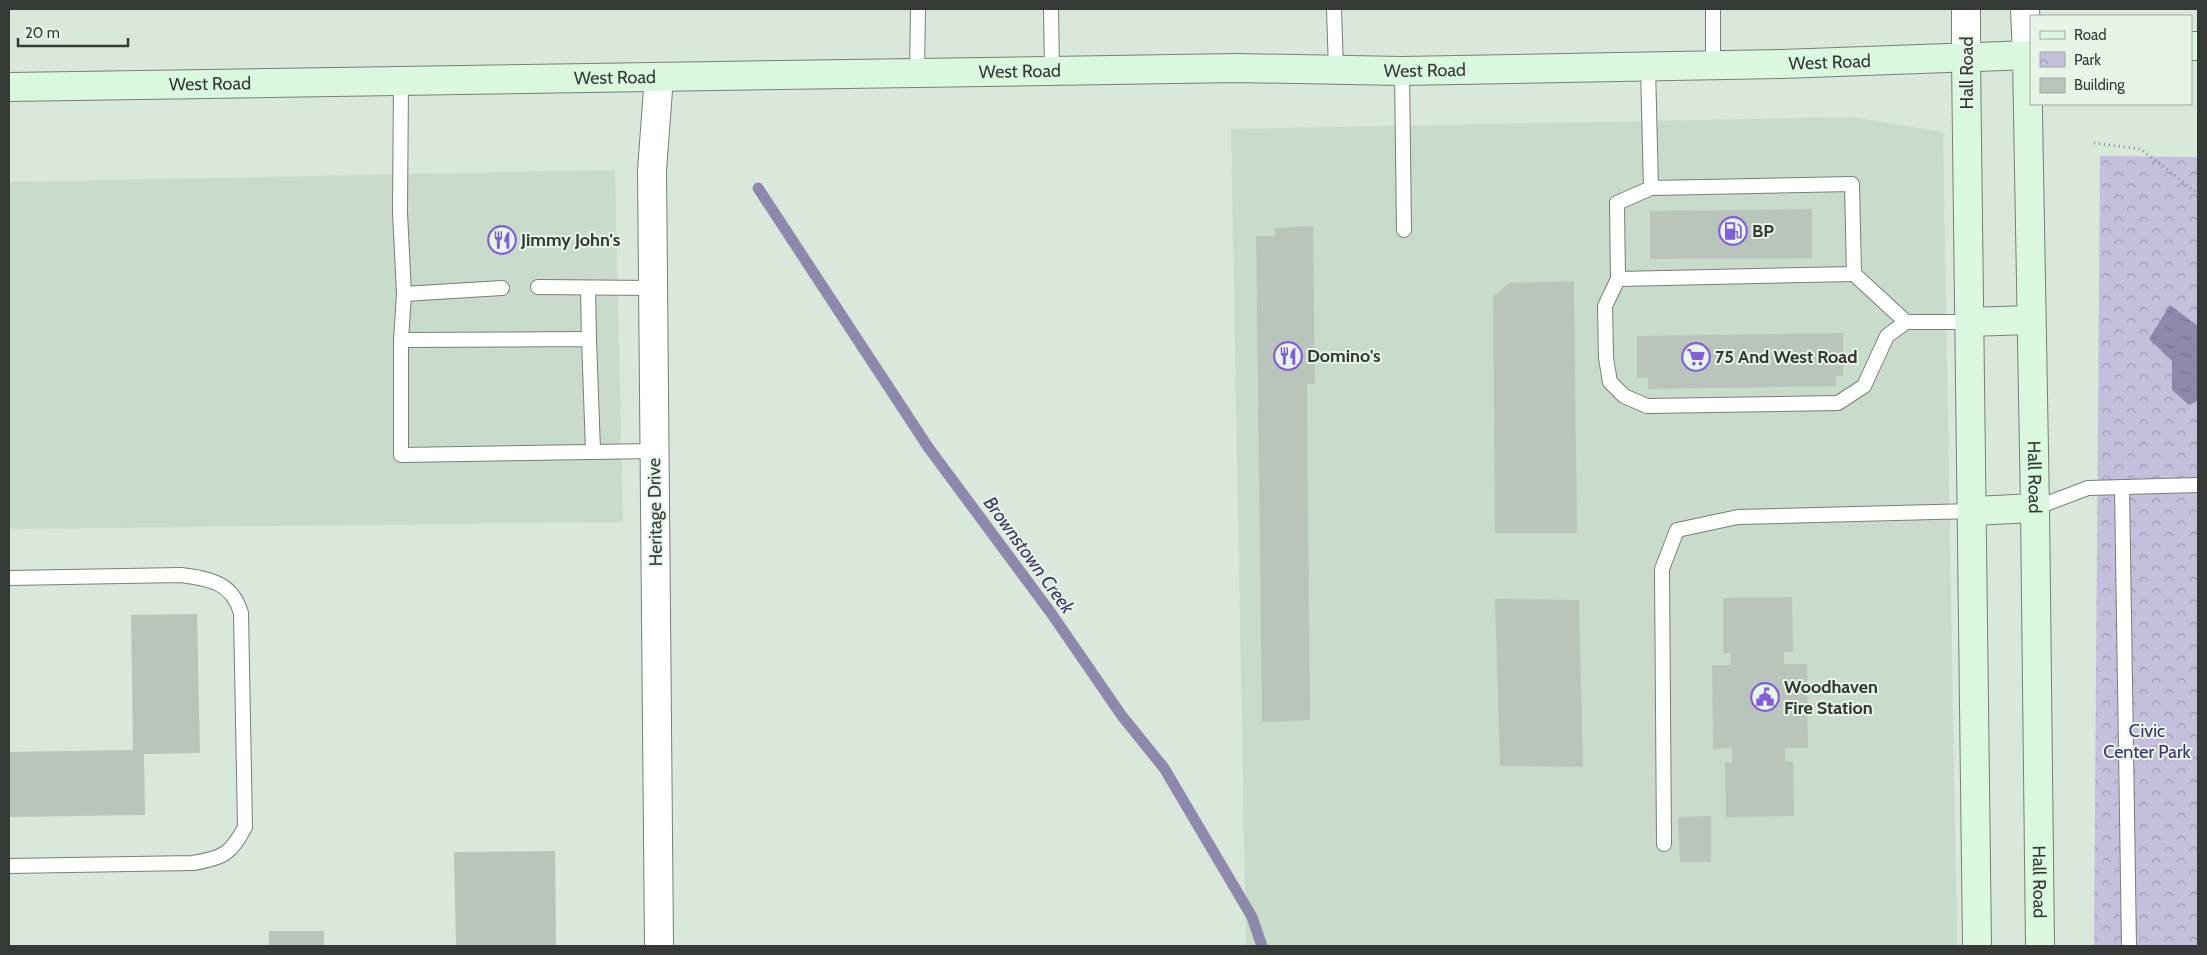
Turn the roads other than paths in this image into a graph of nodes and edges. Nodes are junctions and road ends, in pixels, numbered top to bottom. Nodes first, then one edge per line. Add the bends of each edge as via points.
1 (918, 9) edge
2 (1051, 9) edge
3 (1334, 9) edge
4 (1713, 9) edge
5 (1966, 9) edge
6 (2025, 9) edge
7 (2029, 55) edge
8 (1966, 59) junction
9 (1713, 65) junction
10 (1648, 66) junction
11 (1336, 70) junction
12 (1052, 71) junction
13 (1402, 71) junction
14 (917, 73) junction
15 (659, 78) junction
16 (401, 81) junction
17 (9, 87) edge
18 (1651, 188) junction
19 (1404, 230) dead end
20 (1854, 274) junction
21 (1618, 279) junction
22 (538, 287) dead end
23 (502, 288) dead end
24 (588, 288) junction
25 (652, 288) junction
26 (404, 294) junction
27 (2030, 320) junction
28 (1906, 322) junction
29 (1969, 322) junction
30 (589, 339) junction
31 (401, 340) junction
32 (592, 451) junction
33 (654, 451) junction
34 (2198, 485) edge
35 (2122, 487) junction
36 (2036, 508) junction
37 (1974, 511) junction
38 (9, 578) edge
39 (1664, 844) dead end
40 (9, 866) edge
41 (659, 946) edge
42 (1977, 946) edge
43 (2040, 946) edge
44 (2129, 946) edge

1 - 14 lane
2 - 12 lane
3 - 11 lane
4 - 9 lane
5 - 8 street, Hall Road
6 - 7 street, Hall Road
7 - 8 main road, West Road
7 - 27 main road, Hall Road
8 - 9 main road, West Road
8 - 29 main road, Hall Road
9 - 10 main road, West Road
10 - 13 main road, West Road
10 - 18 lane
11 - 12 main road, West Road
11 - 13 main road, West Road
12 - 14 main road, West Road
13 - 19 lane
14 - 15 main road, West Road
15 - 16 main road, West Road
15 - 25 street, Heritage Drive via 652,170
16 - 17 main road, West Road
16 - 26 lane via 400,212
18 - 20 lane via 1852,184
18 - 21 lane via 1617,203
20 - 21 lane
20 - 28 lane
21 - 28 lane via 1605,306 1610,382 1624,396 1647,406 1838,403 1864,386 1887,336
22 - 24 lane
23 - 26 lane
24 - 25 lane
24 - 30 lane
25 - 33 street, Heritage Drive
26 - 31 lane
27 - 29 main road
27 - 36 main road, Hall Road
28 - 29 lane
29 - 37 main road, Hall Road
30 - 31 lane
30 - 32 lane
31 - 32 lane via 401,455
32 - 33 lane
33 - 41 street, Heritage Drive
34 - 35 lane
35 - 36 lane via 2088,488
35 - 44 lane
36 - 37 main road
36 - 43 main road, Hall Road
37 - 39 lane via 1738,518 1677,530 1662,569
37 - 42 main road, Hall Road
38 - 40 lane via 181,575 201,578 229,589 241,613 245,827 230,851 193,863

